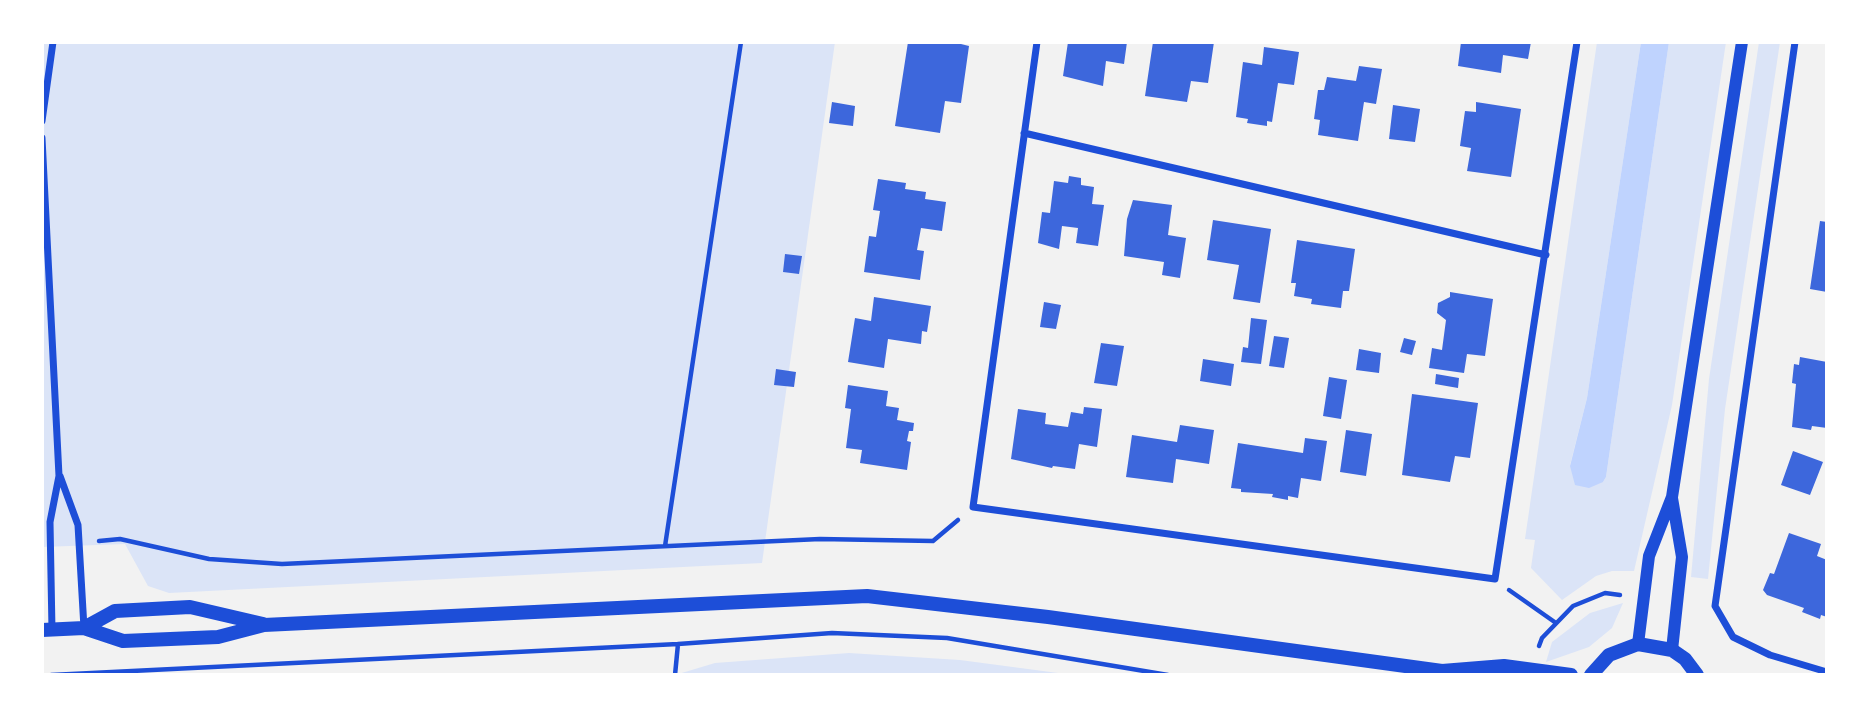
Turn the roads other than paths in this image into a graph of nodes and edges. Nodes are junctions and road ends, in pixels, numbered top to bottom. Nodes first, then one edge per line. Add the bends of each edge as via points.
1 (53, 42) edge
2 (1037, 42) edge
3 (1577, 42) edge
4 (1742, 42) edge
5 (1795, 42) edge
6 (42, 121) edge
7 (1024, 133) junction
8 (42, 138) edge
9 (1546, 255) junction
10 (59, 475) junction
11 (1672, 497) junction
12 (264, 625) junction
13 (84, 628) junction
14 (47, 630) edge
15 (1638, 644) junction
16 (1672, 650) junction
17 (1827, 672) edge
18 (1447, 673) edge
19 (1571, 675) edge
20 (1591, 675) edge
21 (1697, 675) edge

1 - 6 street
2 - 7 street
3 - 9 street
4 - 11 street
5 - 17 street via 1715,607 1733,637 1769,655
7 - 9 street
7 - 9 street via 973,508 1494,579
8 - 10 street
10 - 13 street via 78,525
10 - 14 street via 50,522
11 - 15 street via 1649,556
11 - 16 street via 1682,557
12 - 13 main road via 218,637 123,641
12 - 13 main road via 190,607 115,611
12 - 18 main road via 867,596
13 - 14 main road
15 - 16 main road
15 - 20 main road via 1609,654
16 - 21 main road
18 - 19 main road via 1504,666

